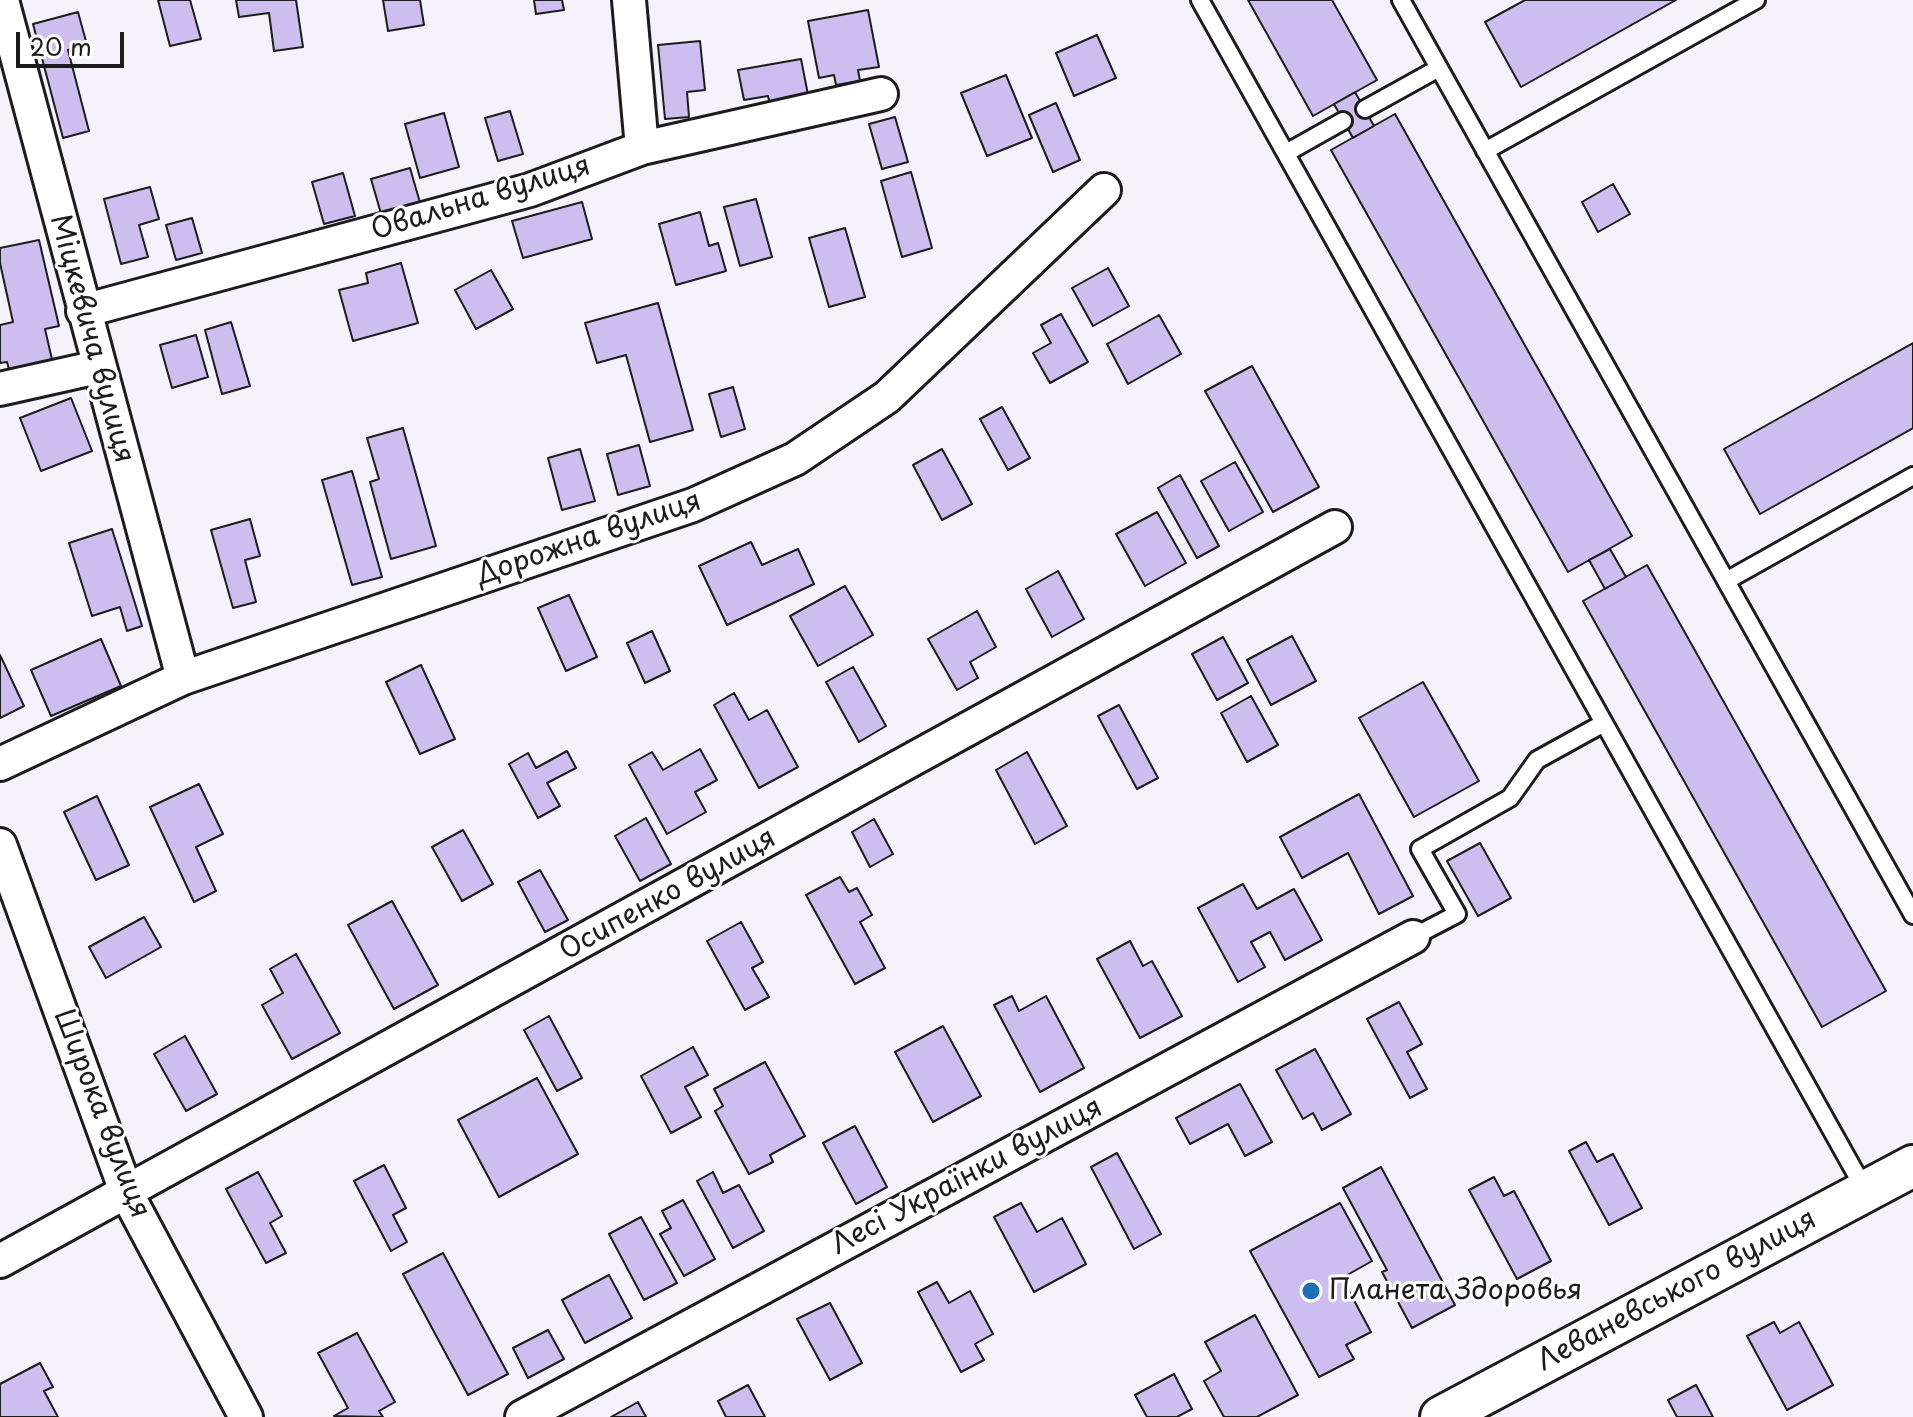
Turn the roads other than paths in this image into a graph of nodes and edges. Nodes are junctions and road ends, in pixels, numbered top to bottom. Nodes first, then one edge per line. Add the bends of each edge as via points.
1 (2, 0) edge
2 (629, 0) edge
3 (1200, 0) edge
4 (1401, 0) edge
5 (1756, 0) edge
6 (1439, 68) junction
7 (881, 94) dead end
8 (1365, 109) dead end
9 (1343, 121) dead end
10 (642, 148) junction
11 (1485, 151) junction
12 (1286, 153) junction
13 (1104, 190) dead end
14 (83, 311) junction
15 (98, 367) junction
16 (0, 389) edge
17 (1913, 476) edge
18 (1335, 527) dead end
19 (1726, 581) junction
20 (183, 678) junction
21 (1604, 723) junction
22 (0, 764) edge
23 (0, 845) edge
24 (1913, 915) edge
25 (1413, 937) joint
26 (1913, 1166) edge
27 (1865, 1190) junction
28 (127, 1194) junction
29 (0, 1261) edge
30 (246, 1417) edge
31 (522, 1417) edge
32 (1441, 1417) edge

1 - 14 street, Міцкевича вулиця
2 - 10 street
3 - 12 lane
4 - 6 lane
5 - 11 lane
6 - 8 lane
6 - 11 lane
7 - 10 street, Овальна вулиця
9 - 12 lane
10 - 14 street, Овальна вулиця via 530,190
11 - 19 lane
12 - 21 lane
13 - 20 street, Дорожна вулиця via 887,397 795,459 693,505
14 - 15 street, Міцкевича вулиця
15 - 16 street
15 - 20 street, Міцкевича вулиця
17 - 19 lane
18 - 28 street, Осипенко вулиця
19 - 24 lane
20 - 22 street, Дорожна вулиця
21 - 25 lane via 1537,760 1510,798 1420,849 1457,914
21 - 27 lane
23 - 28 street, Широка вулиця
25 - 31 street, Лесі Українки вулиця
26 - 27 street, Леваневського вулиця
27 - 32 street, Леваневського вулиця
28 - 29 street, Осипенко вулиця
28 - 30 street, Широка вулиця

